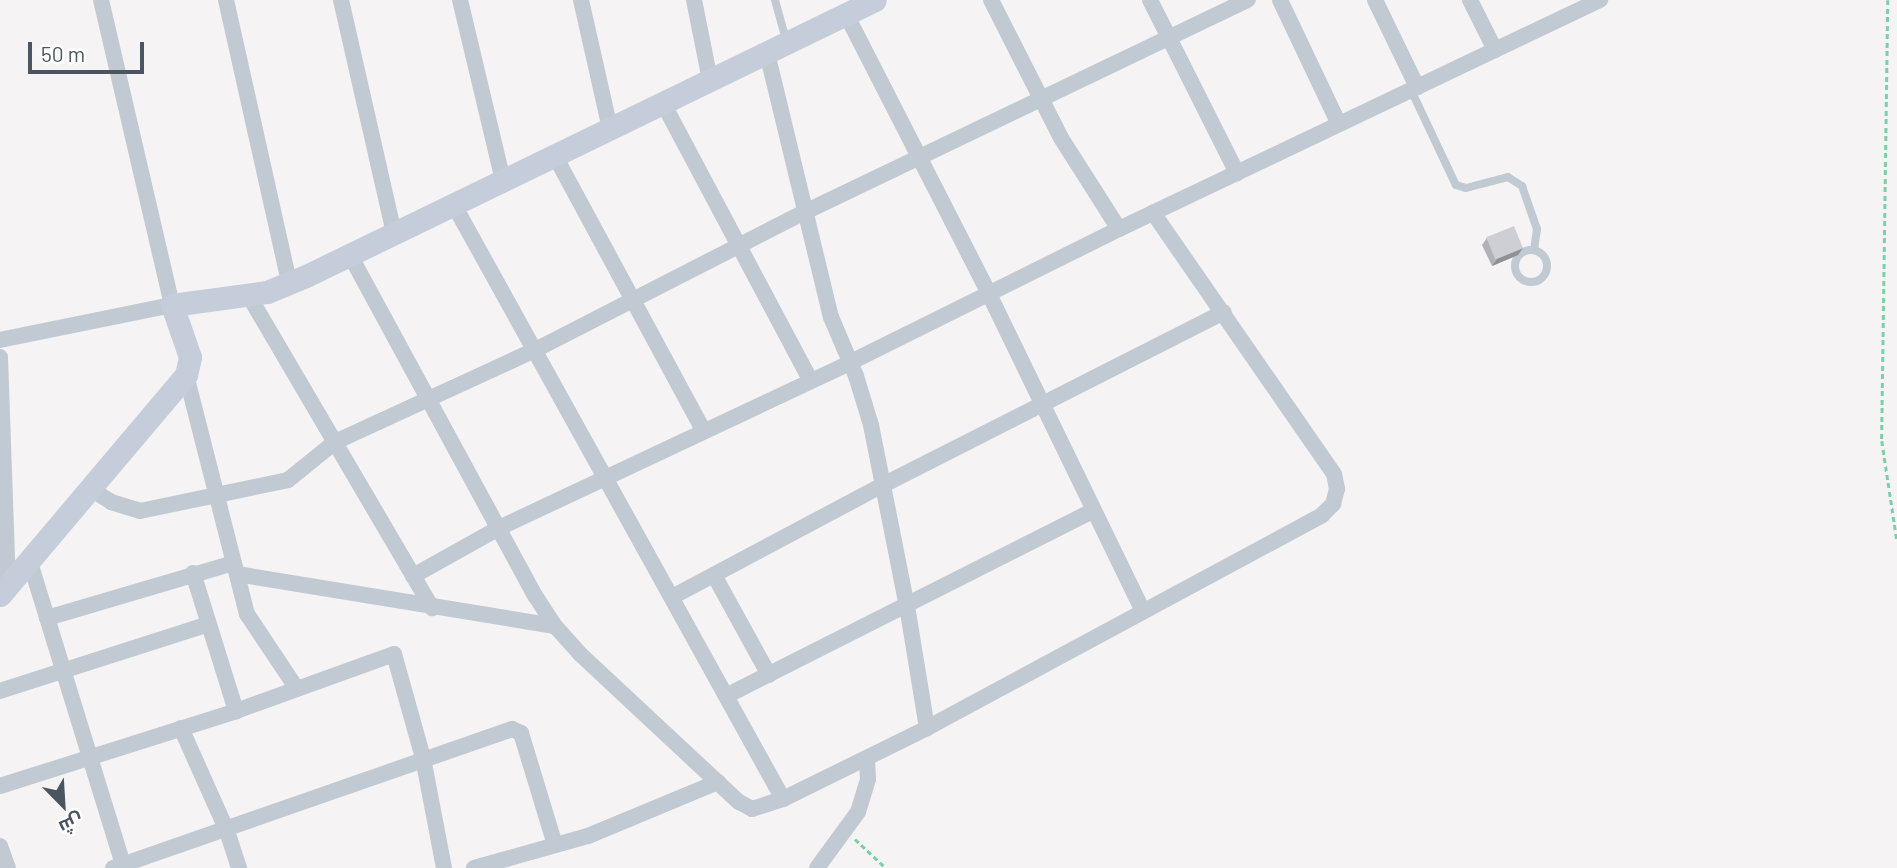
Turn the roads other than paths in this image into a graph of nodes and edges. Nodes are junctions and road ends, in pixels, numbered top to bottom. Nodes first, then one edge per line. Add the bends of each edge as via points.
1 (101, 0) edge
2 (226, 0) edge
3 (341, 0) edge
4 (460, 0) edge
5 (581, 0) edge
6 (694, 0) edge
7 (775, 0) edge
8 (875, 0) edge
9 (991, 0) edge
10 (1150, 0) edge
11 (1248, 0) edge
12 (1280, 0) edge
13 (1375, 0) edge
14 (1470, 0) edge
15 (1600, 0) edge
16 (846, 14) junction
17 (1169, 38) junction
18 (777, 48) junction
19 (1494, 50) junction
20 (710, 80) junction
21 (1414, 89) junction
22 (1040, 99) junction
23 (663, 103) junction
24 (1339, 124) junction
25 (610, 129) junction
26 (555, 156) junction
27 (919, 157) junction
28 (1237, 173) junction
29 (503, 181) junction
30 (454, 205) junction
31 (806, 212) junction
32 (1153, 213) junction
33 (1119, 229) junction
34 (394, 234) junction
35 (740, 247) junction
36 (1534, 250) junction
37 (350, 255) junction
38 (289, 282) junction
39 (989, 293) junction
40 (249, 296) junction
41 (632, 301) junction
42 (172, 305) junction
43 (1224, 312) junction
44 (0, 340) edge
45 (535, 349) junction
46 (0, 359) edge
47 (849, 363) junction
48 (186, 375) junction
49 (810, 380) junction
50 (429, 398) junction
51 (1044, 405) junction
52 (703, 430) junction
53 (335, 442) junction
54 (605, 476) junction
55 (883, 485) junction
56 (89, 488) junction
57 (218, 495) junction
58 (1094, 510) junction
59 (499, 528) junction
60 (29, 559) junction
61 (236, 569) junction
62 (193, 573) junction
63 (714, 575) junction
64 (413, 576) junction
65 (4, 590) edge
66 (672, 597) junction
67 (907, 606) junction
68 (432, 608) junction
69 (1143, 611) junction
70 (47, 618) junction
71 (209, 624) junction
72 (555, 626) junction
73 (64, 671) junction
74 (769, 675) junction
75 (297, 689) junction
76 (0, 691) edge
77 (726, 696) junction
78 (236, 711) junction
79 (181, 728) junction
80 (927, 729) junction
81 (90, 757) junction
82 (423, 758) junction
83 (867, 759) junction
84 (718, 782) junction
85 (0, 786) edge
86 (783, 799) junction
87 (228, 831) junction
88 (555, 845) junction
89 (0, 846) edge
90 (120, 867) edge
91 (8, 868) edge
92 (239, 868) edge
93 (444, 868) edge
94 (474, 868) edge
95 (817, 868) edge

1 - 42 street
2 - 38 street
3 - 34 street
4 - 29 street
5 - 25 street
6 - 20 street
7 - 18 lane
8 - 16 street
9 - 22 street
10 - 17 street
11 - 17 street
12 - 24 street
13 - 21 street
14 - 19 street
15 - 19 street
16 - 18 street
16 - 27 street
17 - 22 street
17 - 28 street
18 - 20 street
18 - 31 street
19 - 21 street
20 - 23 street
21 - 24 street
21 - 36 lane via 1456,185 1466,188 1508,177 1522,186 1537,229
22 - 27 street
22 - 33 street
23 - 25 street
23 - 35 street
24 - 28 street
25 - 26 street
26 - 29 street
26 - 41 street
27 - 31 street
27 - 39 street
28 - 32 street
29 - 30 street
30 - 34 street
30 - 45 street
31 - 35 street
31 - 47 street via 831,317
32 - 33 street
32 - 43 street
33 - 39 street
34 - 37 street
35 - 41 street
35 - 49 street
36 - 36 lane via 1522,253 1515,263 1518,275 1528,282 1540,279 1547,269 1544,257
37 - 38 street
37 - 50 street
38 - 40 street
39 - 47 street
39 - 51 street
40 - 42 street
40 - 53 street
41 - 45 street
41 - 52 street
42 - 44 street
42 - 48 street via 190,357
43 - 51 street
43 - 69 street via 1334,474 1336,497 1322,515
45 - 50 street
45 - 54 street
46 - 65 street
47 - 49 street
47 - 55 street via 871,425
48 - 56 street
48 - 57 street
49 - 52 street
50 - 53 street
50 - 59 street
51 - 55 street
51 - 58 street
52 - 54 street
53 - 57 street via 288,480
53 - 64 street
54 - 59 street
54 - 66 street
55 - 63 street
55 - 67 street
56 - 57 street via 111,502 140,511
56 - 60 street
57 - 61 street
58 - 67 street
58 - 69 street
59 - 64 street
59 - 72 street
60 - 65 street
60 - 70 street
61 - 62 street
61 - 68 street
61 - 75 street via 247,614
62 - 70 street
62 - 71 street
63 - 66 street
63 - 74 street
64 - 68 street
66 - 77 street
67 - 74 street
67 - 80 street
68 - 72 street
69 - 80 street
70 - 73 street
71 - 73 street
71 - 78 street
72 - 84 street
73 - 76 street
73 - 81 street
74 - 77 street
75 - 78 street
75 - 82 street via 394,654
77 - 86 street
78 - 79 street
79 - 81 street
79 - 87 street
80 - 83 street
81 - 85 street
81 - 90 street
82 - 87 street
82 - 88 street via 518,730
82 - 93 street
83 - 86 street
83 - 95 street via 865,795
84 - 86 street via 752,809
84 - 88 street via 638,818
87 - 90 street
87 - 92 street
88 - 94 street
89 - 91 street

